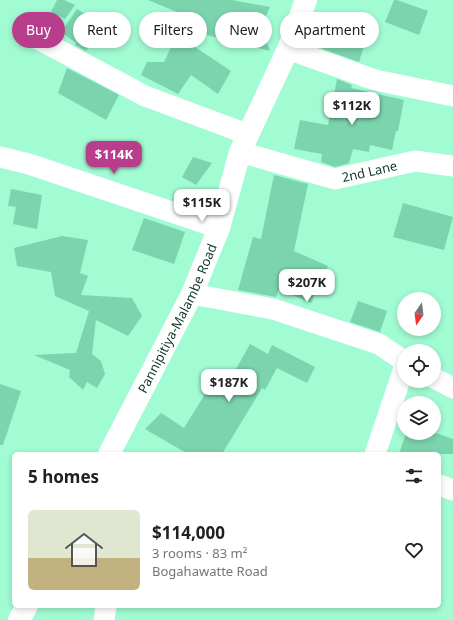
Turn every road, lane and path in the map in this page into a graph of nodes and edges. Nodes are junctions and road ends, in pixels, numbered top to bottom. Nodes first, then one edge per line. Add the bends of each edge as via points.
1 (302, 1) edge
2 (56, 48) edge
3 (288, 49) junction
4 (453, 96) edge
5 (244, 143) junction
6 (0, 157) edge
7 (453, 166) edge
8 (219, 228) junction
9 (192, 294) junction
10 (397, 356) edge
11 (441, 382) edge
12 (397, 388) edge
13 (453, 388) edge
14 (110, 452) edge
15 (376, 452) edge
16 (441, 486) edge
17 (453, 490) edge
18 (26, 608) edge
19 (106, 608) edge
20 (19, 620) edge
21 (104, 620) edge

1 - 3 street, Pannipitiya-Malambe Road
2 - 5 street, 2nd Lane via 145,96
3 - 4 street via 375,80
3 - 5 street, Pannipitiya-Malambe Road
5 - 7 street, 2nd Lane via 335,178 415,161
5 - 8 street, Pannipitiya-Malambe Road
6 - 8 street via 29,164
8 - 9 street, Pannipitiya-Malambe Road
9 - 10 street via 273,309 379,344
9 - 14 street, Pannipitiya-Malambe Road
11 - 13 street
12 - 15 street
16 - 17 street
18 - 20 street
19 - 21 street

